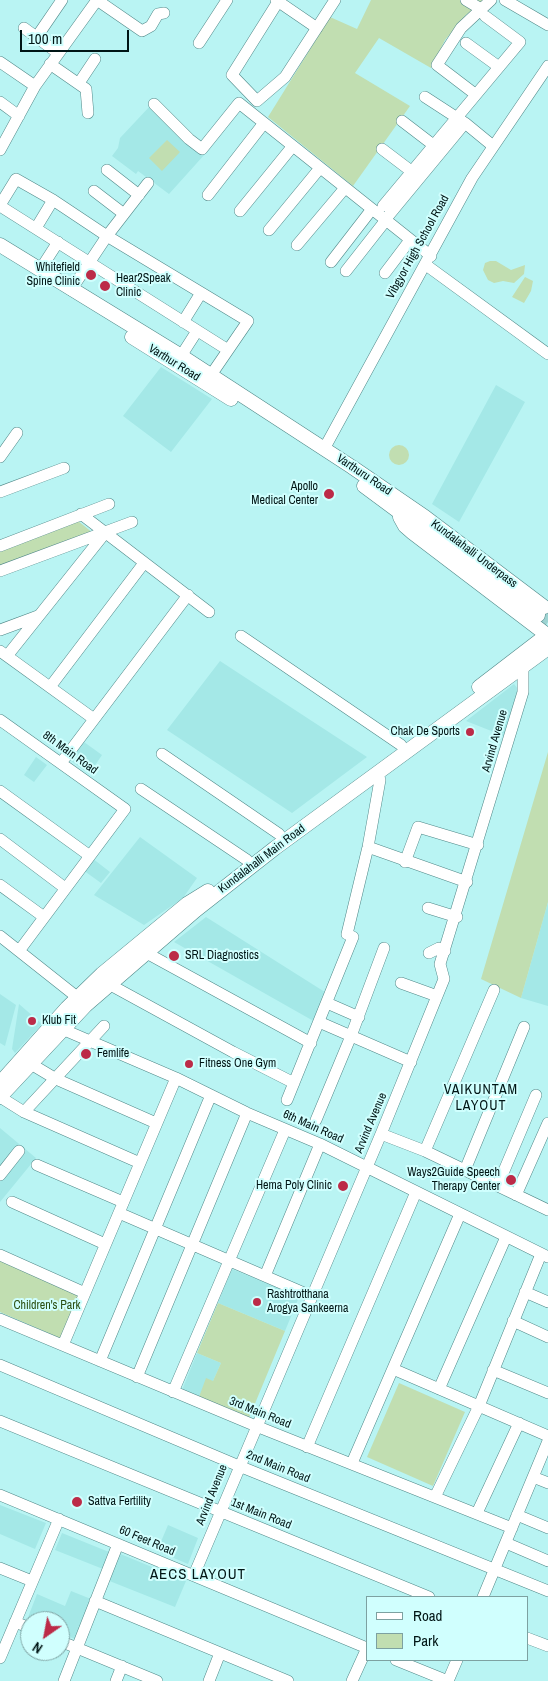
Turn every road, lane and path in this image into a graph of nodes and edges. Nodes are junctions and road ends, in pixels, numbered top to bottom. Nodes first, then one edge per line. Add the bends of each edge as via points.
1 (62, 0) edge
2 (97, 0) edge
3 (227, 0) edge
4 (278, 0) edge
5 (335, 0) edge
6 (466, 0) edge
7 (491, 0) edge
8 (505, 0) edge
9 (483, 12) junction
10 (164, 13) dead end
11 (548, 25) edge
12 (24, 28) dead end
13 (317, 28) junction
14 (36, 38) junction
15 (199, 43) dead end
16 (466, 43) dead end
17 (58, 53) junction
18 (95, 59) dead end
19 (0, 62) edge
20 (50, 64) junction
21 (498, 67) junction
22 (546, 73) edge
23 (79, 83) junction
24 (35, 86) junction
25 (475, 94) junction
26 (425, 97) dead end
27 (254, 98) junction
28 (0, 102) edge
29 (154, 104) dead end
30 (246, 108) junction
31 (88, 113) dead end
32 (19, 116) junction
33 (402, 121) dead end
34 (460, 121) junction
35 (264, 123) junction
36 (4, 131) edge
37 (432, 144) junction
38 (493, 146) junction
39 (292, 147) junction
40 (382, 149) dead end
41 (0, 150) edge
42 (320, 168) junction
43 (107, 170) dead end
44 (411, 171) junction
45 (148, 183) dead end
46 (345, 188) junction
47 (94, 191) dead end
48 (139, 194) junction
49 (208, 195) dead end
50 (53, 200) junction
51 (0, 206) edge
52 (240, 211) dead end
53 (382, 213) junction
54 (124, 214) junction
55 (36, 228) junction
56 (269, 230) dead end
57 (108, 236) junction
58 (410, 240) junction
59 (58, 242) junction
60 (297, 244) dead end
61 (0, 245) edge
62 (0, 255) edge
63 (428, 261) junction
64 (90, 262) junction
65 (331, 262) dead end
66 (40, 270) junction
67 (346, 271) dead end
68 (386, 273) dead end
69 (71, 290) junction
70 (200, 293) junction
71 (183, 322) junction
72 (197, 330) junction
73 (228, 350) junction
74 (548, 354) edge
75 (181, 356) junction
76 (211, 379) junction
77 (17, 433) dead end
78 (324, 449) junction
79 (0, 457) edge
80 (64, 468) dead end
81 (347, 474) joint
82 (0, 492) edge
83 (109, 504) dead end
84 (401, 507) junction
85 (81, 514) junction
86 (132, 522) dead end
87 (105, 532) junction
88 (3, 542) edge
89 (144, 563) junction
90 (0, 571) edge
91 (188, 595) junction
92 (543, 607) tunnel mouth
93 (209, 612) dead end
94 (39, 616) junction
95 (0, 630) edge
96 (241, 636) dead end
97 (548, 639) edge
98 (4, 653) edge
99 (523, 666) junction
100 (50, 687) junction
101 (94, 719) junction
102 (0, 720) edge
103 (401, 745) junction
104 (162, 754) dead end
105 (61, 763) junction
106 (377, 773) junction
107 (141, 789) dead end
108 (0, 791) edge
109 (279, 834) junction
110 (0, 839) edge
111 (478, 846) junction
112 (368, 847) junction
113 (90, 856) junction
114 (247, 860) junction
115 (405, 862) junction
116 (467, 882) junction
117 (0, 885) edge
118 (65, 888) junction
119 (428, 908) dead end
120 (457, 916) junction
121 (44, 918) junction
122 (0, 936) edge
123 (384, 948) dead end
124 (19, 951) junction
125 (147, 951) junction
126 (445, 951) junction
127 (429, 953) dead end
128 (110, 982) junction
129 (401, 983) dead end
130 (494, 990) dead end
131 (437, 996) junction
132 (77, 997) junction
133 (327, 1003) junction
134 (359, 1017) junction
135 (320, 1022) junction
136 (104, 1026) dead end
137 (524, 1027) dead end
138 (64, 1028) junction
139 (352, 1036) junction
140 (91, 1041) junction
141 (310, 1043) junction
142 (411, 1062) junction
143 (31, 1064) junction
144 (176, 1078) junction
145 (56, 1079) junction
146 (0, 1083) edge
147 (294, 1083) junction
148 (211, 1095) junction
149 (536, 1095) dead end
150 (0, 1097) edge
151 (287, 1100) dead end
152 (24, 1112) junction
153 (247, 1113) junction
154 (316, 1120) dead end
155 (156, 1123) junction
156 (548, 1123) edge
157 (284, 1130) junction
158 (382, 1134) junction
159 (320, 1144) junction
160 (19, 1151) dead end
161 (425, 1151) junction
162 (140, 1163) junction
163 (37, 1165) dead end
164 (367, 1168) junction
165 (465, 1170) junction
166 (0, 1175) edge
167 (498, 1185) junction
168 (416, 1192) junction
169 (516, 1195) junction
170 (12, 1202) dead end
171 (121, 1208) junction
172 (548, 1210) edge
173 (460, 1214) junction
174 (155, 1228) junction
175 (506, 1237) junction
176 (105, 1244) junction
177 (193, 1245) junction
178 (0, 1255) edge
179 (544, 1256) edge
180 (229, 1261) junction
181 (265, 1276) junction
182 (525, 1292) junction
183 (85, 1293) junction
184 (311, 1296) junction
185 (548, 1302) edge
186 (0, 1319) edge
187 (513, 1321) junction
188 (548, 1337) edge
189 (63, 1345) junction
190 (100, 1361) junction
191 (0, 1365) edge
192 (393, 1369) junction
193 (494, 1370) junction
194 (137, 1377) junction
195 (439, 1389) junction
196 (173, 1392) junction
197 (548, 1393) edge
198 (479, 1406) junction
199 (0, 1421) edge
200 (519, 1423) junction
201 (256, 1426) junction
202 (548, 1436) edge
203 (548, 1441) edge
204 (307, 1447) junction
205 (352, 1463) junction
206 (239, 1466) junction
207 (533, 1477) junction
208 (548, 1483) edge
209 (0, 1494) edge
210 (436, 1497) junction
211 (220, 1512) junction
212 (477, 1513) junction
213 (517, 1515) junction
214 (59, 1519) junction
215 (512, 1528) junction
216 (548, 1528) edge
217 (506, 1543) junction
218 (118, 1544) junction
219 (548, 1561) edge
220 (0, 1568) edge
221 (495, 1569) junction
222 (194, 1575) junction
223 (32, 1581) junction
224 (548, 1591) edge
225 (427, 1596) edge
226 (483, 1596) edge
227 (95, 1601) junction
228 (15, 1622) junction
229 (20, 1624) edge
230 (528, 1638) edge
231 (70, 1645) edge
232 (548, 1646) edge
233 (77, 1648) junction
234 (366, 1648) edge
235 (366, 1650) edge
236 (220, 1653) junction
237 (0, 1658) edge
238 (398, 1661) edge
239 (457, 1661) edge
240 (122, 1666) junction
241 (262, 1676) edge
242 (64, 1681) edge
243 (116, 1681) edge
244 (157, 1681) edge
245 (209, 1681) edge
246 (288, 1681) edge
247 (352, 1681) edge
248 (448, 1681) edge

1 - 14 street
2 - 10 street via 142,31 158,14
2 - 17 street
3 - 15 street
4 - 13 street
4 - 27 street via 232,75
5 - 13 street
6 - 9 street
7 - 9 street
8 - 11 street
9 - 21 street via 520,42
9 - 25 street via 461,28 436,65
12 - 14 street
13 - 27 street via 284,77 257,101
14 - 17 street
16 - 21 street
17 - 20 street
18 - 23 street
19 - 24 street
20 - 23 street
20 - 24 street
21 - 25 street
22 - 38 street, Vibgyor High School Road
23 - 31 street via 87,92
24 - 32 street
25 - 34 street
26 - 34 street
27 - 30 street
28 - 32 street
29 - 30 street via 202,149 239,103
30 - 35 street
32 - 36 street
33 - 37 street
34 - 37 street
34 - 38 street
34 - 53 street
35 - 39 street
35 - 49 street
36 - 41 street
37 - 44 street
38 - 63 street, Vibgyor High School Road via 472,178
39 - 42 street
39 - 52 street
40 - 44 street
42 - 46 street
42 - 56 street
43 - 48 street
44 - 53 street
45 - 48 street
46 - 53 street
46 - 60 street
47 - 54 street
48 - 54 street
50 - 51 street via 16,179
50 - 55 street
50 - 57 street
51 - 55 street
53 - 58 street
53 - 65 street
53 - 67 street
54 - 57 street
55 - 59 street
57 - 64 street
57 - 70 street
58 - 63 street
58 - 68 street
59 - 64 street
59 - 66 street
61 - 66 main road, Varthur Road
62 - 76 main road, Varthur Road
63 - 74 street
63 - 78 street, Vibgyor High School Road
64 - 69 street
64 - 71 street
66 - 69 main road, Varthur Road
69 - 75 main road, Varthur Road
70 - 71 street
70 - 73 street via 248,321
71 - 72 street
72 - 73 street
72 - 75 street
73 - 76 street
75 - 76 main road, Varthur Road
76 - 78 main road, Varthur Road
76 - 81 main road, Varthur Road
77 - 79 street
78 - 84 main road, Varthuru Road
80 - 82 street
81 - 84 main road, Varthuru Road
83 - 85 street
84 - 92 main road, Kundalahalli Underpass
84 - 97 main road via 405,526
85 - 87 street
85 - 88 street
86 - 87 street
87 - 89 street
87 - 90 street
87 - 94 street
89 - 91 street
89 - 100 street
91 - 93 street
91 - 101 street
94 - 95 street
94 - 98 street
96 - 103 street
97 - 99 main road, Kundalahalli Main Road
97 - 103 main road, Kundalahalli Main Road
98 - 100 street
99 - 106 main road, Kundalahalli Main Road
99 - 111 street, Arvind Avenue via 523,692
100 - 101 street
101 - 105 street
102 - 105 street, 8th Main Road
103 - 109 main road, Kundalahalli Main Road
104 - 109 street
105 - 113 street, 8th Main Road via 125,809
106 - 112 street via 380,780
106 - 125 main road, Kundalahalli Main Road via 275,848
107 - 114 street
108 - 113 street
109 - 114 main road, Kundalahalli Main Road
110 - 118 street
111 - 115 street via 418,827
111 - 116 street, Arvind Avenue
112 - 115 street
112 - 133 street via 347,934 353,937
113 - 118 street
114 - 132 main road, Kundalahalli Main Road via 139,942
115 - 116 street
116 - 120 street, Arvind Avenue
117 - 121 street
118 - 121 street
119 - 120 street
120 - 126 street, Arvind Avenue
121 - 124 street
122 - 124 street
123 - 134 street
124 - 132 street
125 - 128 main road, Kundalahalli Main Road
125 - 141 street
126 - 127 street via 439,948
126 - 131 street, Arvind Avenue via 440,964 444,979
128 - 138 main road, Kundalahalli Main Road
128 - 147 street
129 - 131 street
130 - 161 street
131 - 142 street, Arvind Avenue
132 - 146 main road, Kundalahalli Main Road
133 - 134 street
133 - 135 street
134 - 139 street
135 - 139 street
135 - 141 street
136 - 140 street
137 - 165 street
138 - 140 street, 6th Main Road
138 - 143 main road, Kundalahalli Main Road
139 - 142 street
139 - 154 street
140 - 144 street, 6th Main Road
140 - 145 street
141 - 147 street
142 - 158 street, Arvind Avenue
143 - 145 street
143 - 150 main road, Kundalahalli Main Road
144 - 148 street, 6th Main Road
144 - 155 street
145 - 152 street
145 - 155 street
147 - 151 street
148 - 153 street, 6th Main Road
148 - 174 street
149 - 167 street
150 - 152 street
152 - 162 street
153 - 157 street, 6th Main Road
153 - 177 street
155 - 162 street
156 - 169 street
157 - 159 street, 6th Main Road
157 - 180 street
158 - 161 street
158 - 164 street, Arvind Avenue
159 - 164 street, 6th Main Road
159 - 181 street
160 - 166 street
161 - 165 street
162 - 171 street
163 - 171 street
164 - 168 street, 6th Main Road
164 - 184 street, Arvind Avenue
165 - 167 street
167 - 169 street
168 - 173 street, 6th Main Road
168 - 204 street
169 - 172 street
170 - 176 street
171 - 174 street
171 - 176 street
173 - 175 street, 6th Main Road
173 - 192 street
174 - 177 street
174 - 190 street
175 - 179 street, 6th Main Road
175 - 195 street
176 - 183 street
177 - 180 street
177 - 194 street
178 - 183 street
179 - 182 street
180 - 181 street
180 - 196 street
181 - 184 street
182 - 185 street
182 - 187 street
183 - 189 street
184 - 201 street, Arvind Avenue
186 - 189 street, 3rd Main Road
187 - 188 street
187 - 193 street
189 - 190 street, 3rd Main Road
190 - 194 street, 3rd Main Road
191 - 206 street, 2nd Main Road
192 - 195 street
192 - 205 street
193 - 197 street
193 - 198 street
194 - 196 street, 3rd Main Road
195 - 198 street
196 - 201 street, 3rd Main Road
198 - 200 street
198 - 210 street
199 - 211 street, 1st Main Road
200 - 202 street
200 - 212 street
201 - 204 street, 3rd Main Road
201 - 206 street, Arvind Avenue
203 - 207 street
204 - 205 street, 3rd Main Road
205 - 210 street, 3rd Main Road
206 - 211 street, Arvind Avenue
206 - 221 street, 2nd Main Road
207 - 208 street
207 - 213 street
209 - 214 street, 60 Feet Road
210 - 212 street, 3rd Main Road
211 - 222 street, Arvind Avenue
211 - 225 street, 1st Main Road
212 - 215 street, 3rd Main Road
213 - 215 street
213 - 216 street
214 - 218 street, 60 Feet Road
214 - 223 street
215 - 217 street
217 - 219 street
217 - 221 street
218 - 222 street, 60 Feet Road
218 - 227 street
220 - 223 street
221 - 224 street, 2nd Main Road
221 - 226 street
222 - 234 street, 60 Feet Road
223 - 228 street
227 - 233 street
227 - 236 street
228 - 229 street
228 - 237 street
230 - 232 street
231 - 233 street
233 - 240 street
233 - 242 street
235 - 247 street
236 - 241 street
236 - 245 street
238 - 248 street
239 - 248 street
240 - 243 street
240 - 244 street
241 - 246 street

